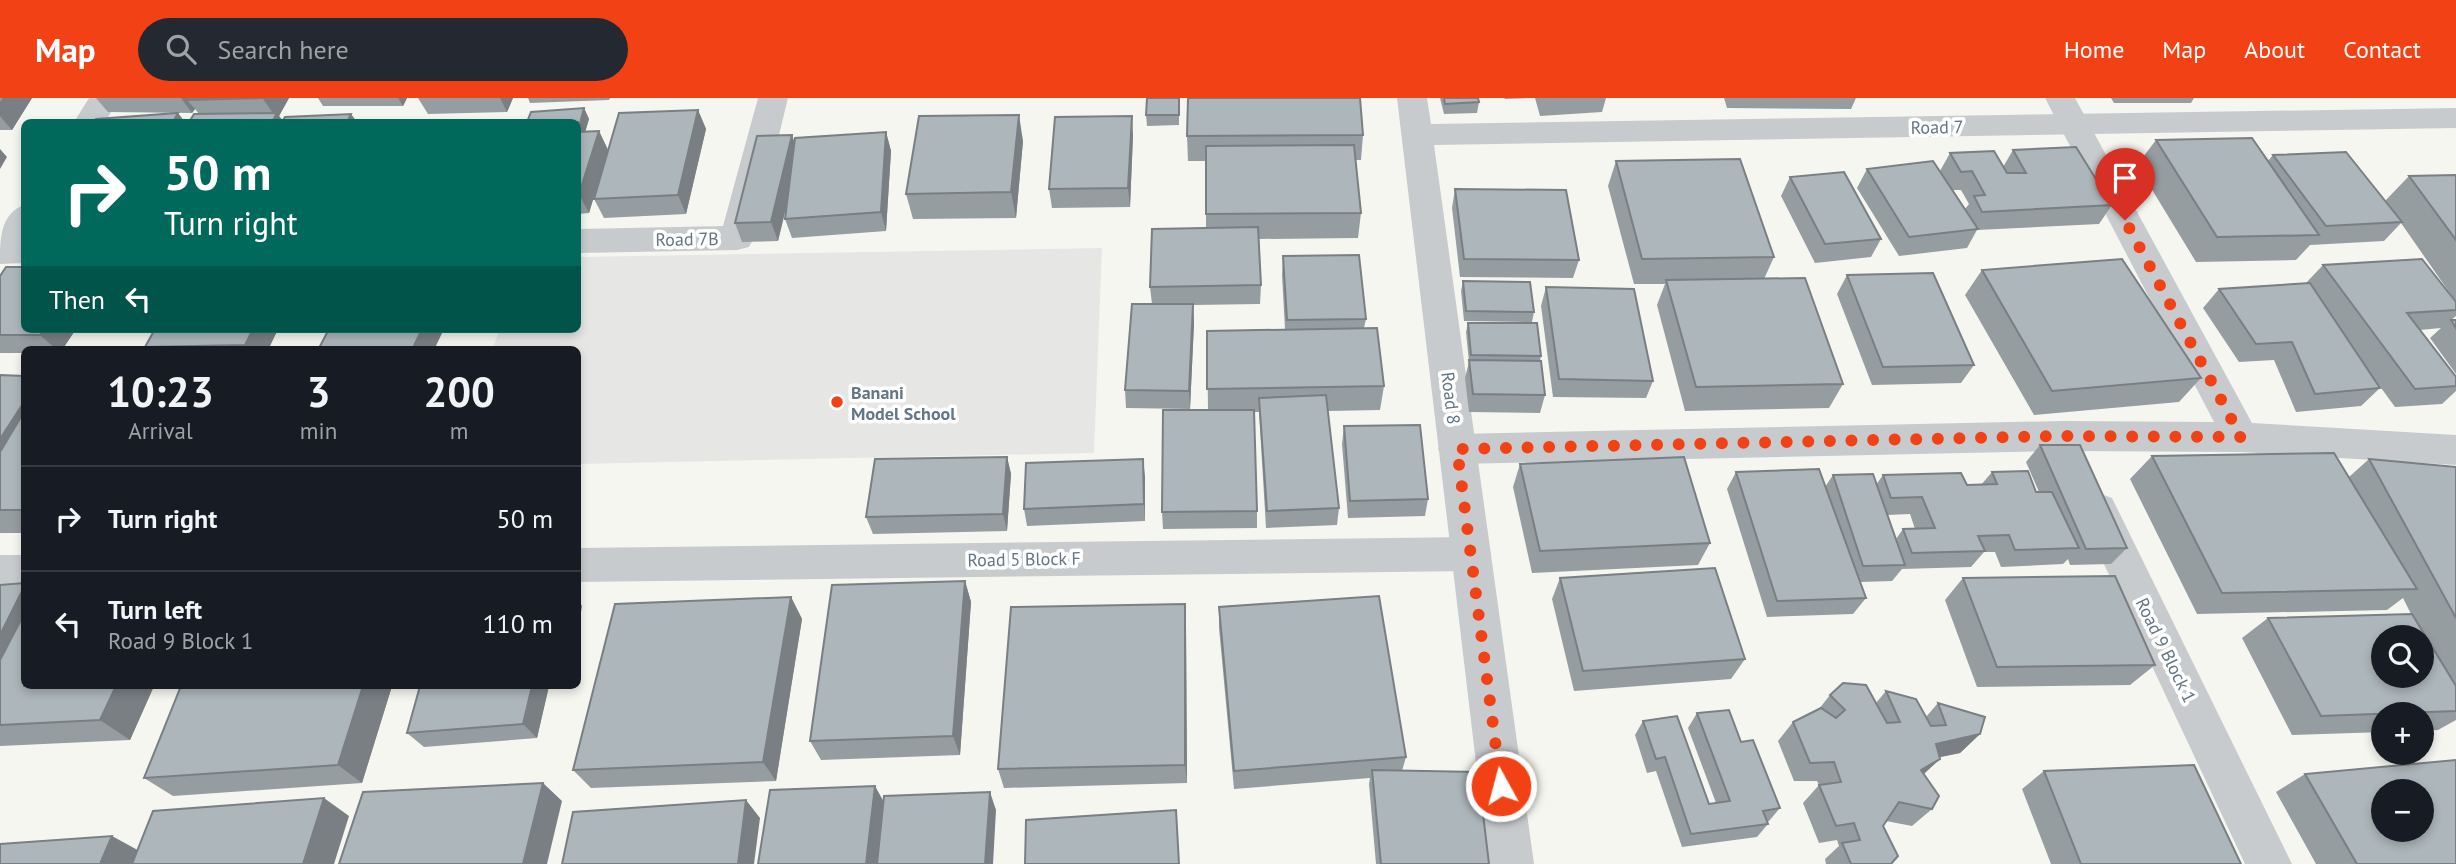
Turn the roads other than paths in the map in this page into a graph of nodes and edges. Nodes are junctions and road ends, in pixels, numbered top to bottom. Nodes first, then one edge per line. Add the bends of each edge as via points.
1 (105, 98) edge
2 (773, 98) edge
3 (1412, 98) edge
4 (2067, 111) edge
5 (2456, 118) edge
6 (91, 119) edge
7 (1417, 135) junction
8 (21, 222) edge
9 (581, 241) edge
10 (21, 251) edge
11 (2063, 436) junction
12 (2241, 437) junction
13 (1457, 449) junction
14 (2456, 450) edge
15 (1471, 554) junction
16 (581, 565) edge
17 (0, 572) edge
18 (21, 572) edge
19 (1511, 864) edge
20 (2269, 864) edge

1 - 6 street
2 - 9 street, Road 7B via 737,238
3 - 7 street, Road 8
4 - 5 street, Road 7
4 - 7 street, Road 7
4 - 12 street
7 - 13 street, Road 8
8 - 10 street via 1,252
11 - 12 street
11 - 13 street
11 - 20 street, Road 9 Block 1
12 - 14 street
13 - 15 street, Road 8
15 - 16 street, Road 5 Block F
15 - 19 street, Road 8
17 - 18 street

